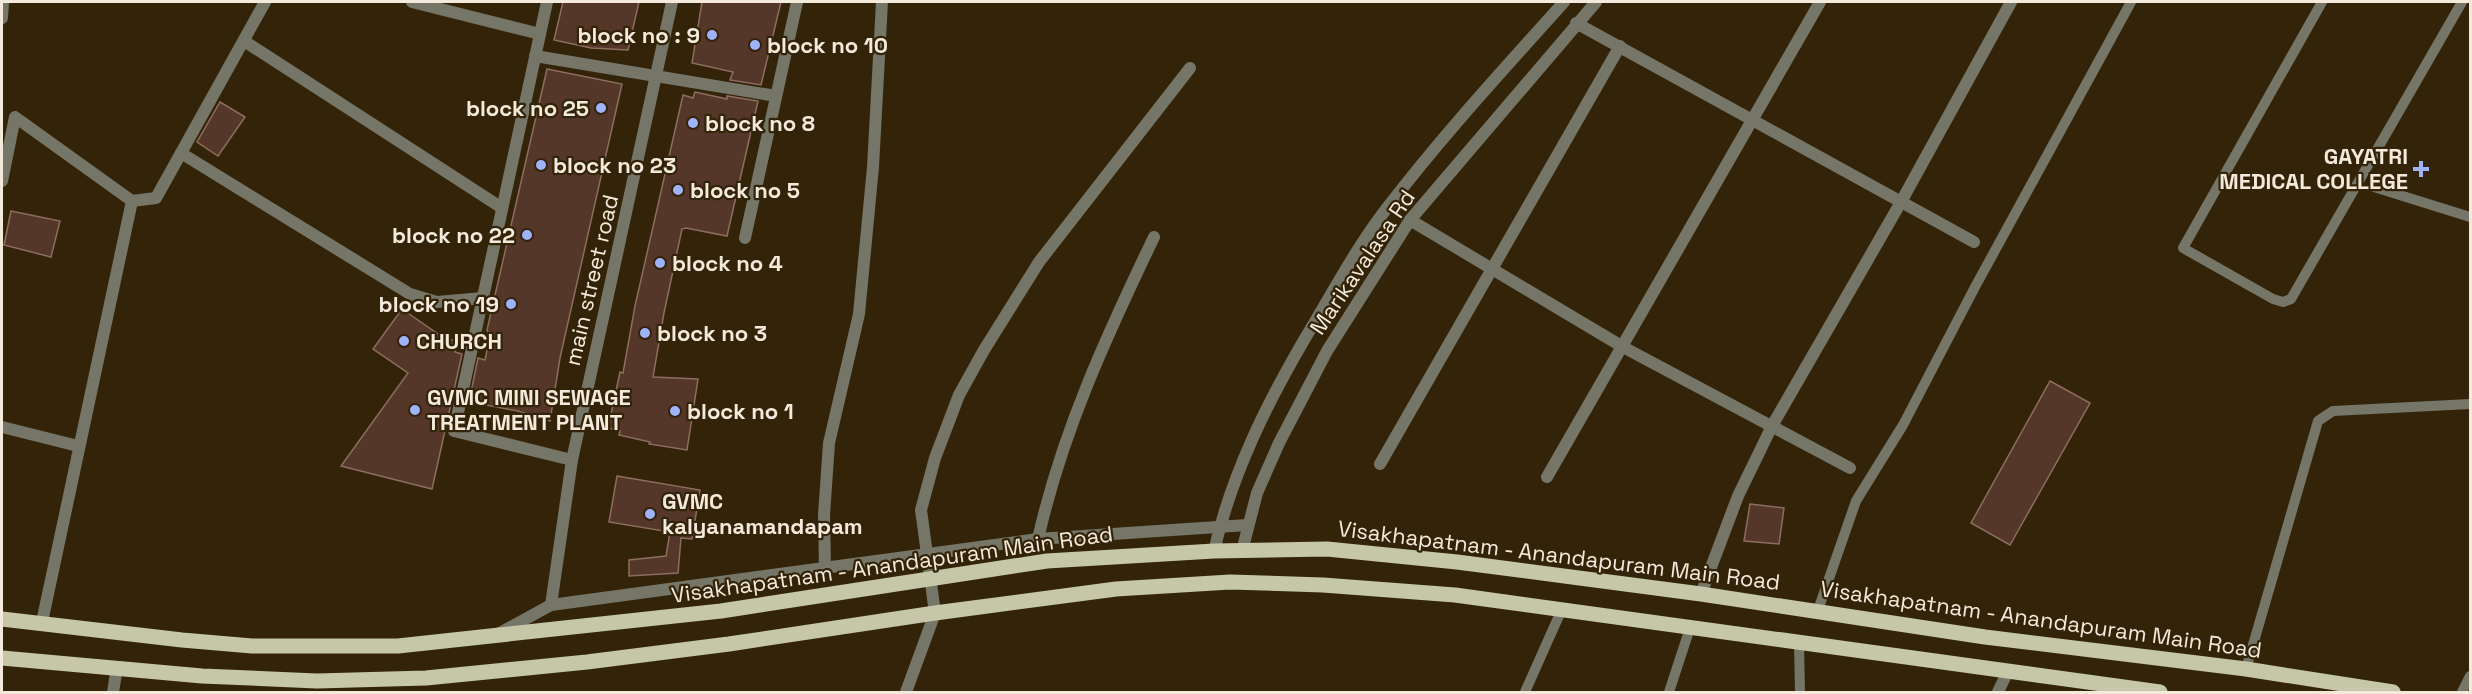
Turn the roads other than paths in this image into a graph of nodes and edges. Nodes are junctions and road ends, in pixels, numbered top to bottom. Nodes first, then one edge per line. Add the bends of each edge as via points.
1 (3, 2) edge
2 (265, 2) edge
3 (412, 2) edge
4 (547, 2) edge
5 (672, 2) edge
6 (797, 2) edge
7 (882, 2) edge
8 (1564, 2) edge
9 (1596, 2) edge
10 (1820, 2) edge
11 (2011, 2) edge
12 (2131, 2) edge
13 (2322, 2) edge
14 (2462, 2) edge
15 (2, 18) edge
16 (1576, 23) junction
17 (540, 34) junction
18 (244, 41) junction
19 (1620, 46) junction
20 (535, 56) junction
21 (1191, 68) dead end
22 (656, 76) junction
23 (776, 96) junction
24 (1753, 120) junction
25 (181, 153) junction
26 (2, 182) edge
27 (2374, 187) dead end
28 (132, 201) junction
29 (1901, 202) junction
30 (502, 208) junction
31 (2470, 217) edge
32 (1410, 220) junction
33 (1154, 237) dead end
34 (745, 238) dead end
35 (1974, 242) dead end
36 (1490, 268) junction
37 (483, 298) junction
38 (1623, 347) junction
39 (2470, 404) edge
40 (1772, 426) junction
41 (2, 427) edge
42 (78, 446) junction
43 (572, 459) junction
44 (1380, 464) dead end
45 (1850, 468) dead end
46 (1547, 477) dead end
47 (1247, 525) junction
48 (1220, 526) junction
49 (1038, 539) junction
50 (1214, 551) junction
51 (1242, 551) junction
52 (929, 554) junction
53 (825, 568) junction
54 (932, 577) junction
55 (1701, 594) junction
56 (551, 605) junction
57 (1562, 609) junction
58 (1818, 610) junction
59 (935, 613) junction
60 (2, 619) edge
61 (42, 622) junction
62 (1690, 628) junction
63 (491, 637) junction
64 (1799, 643) junction
65 (2, 658) edge
66 (117, 667) junction
67 (2246, 669) junction
68 (2007, 673) junction
69 (2470, 676) edge
70 (113, 693) edge
71 (906, 693) edge
72 (1525, 693) edge
73 (1669, 693) edge
74 (1800, 693) edge
75 (1998, 693) edge
76 (2160, 693) edge
77 (2393, 693) edge
78 (2462, 693) edge

1 - 15 street
2 - 18 street
3 - 17 street
4 - 17 street
5 - 22 street, main street road
6 - 23 street
7 - 53 street via 873,167 859,314 829,443
8 - 48 street, Marikavalasa Rd via 1386,208 1360,246 1279,382 1258,425
9 - 16 street, Marikavalasa Rd
10 - 24 street
11 - 29 street
12 - 58 lane via 1903,425 1856,501
13 - 14 lane via 2182,248 2283,302 2290,299
16 - 19 street
16 - 32 street, Marikavalasa Rd
17 - 20 street
18 - 25 street
18 - 30 street
19 - 24 street
19 - 36 street
20 - 22 street
20 - 30 street
21 - 52 street via 1039,262 969,377 935,458 921,510
22 - 23 street
22 - 43 street, main street road
23 - 34 street
24 - 29 street
24 - 38 street
25 - 28 street via 156,198
25 - 37 street via 410,294 437,302
26 - 28 street via 15,117
27 - 31 lane
28 - 42 street
29 - 35 street
29 - 40 street
30 - 37 street
32 - 36 street
32 - 47 street, Marikavalasa Rd via 1327,351 1279,443
33 - 49 street via 1072,418
36 - 38 street
36 - 44 street
37 - 43 street via 454,431
38 - 40 street
38 - 46 street
39 - 67 lane via 2333,411 2318,421
40 - 45 street
40 - 55 street via 1738,496
41 - 42 street
42 - 61 street
43 - 56 street, main street road
47 - 48 street
47 - 51 street, Marikavalasa Rd
48 - 49 street
48 - 50 street, Marikavalasa Rd
49 - 52 street
50 - 51 main road, Visakhapatnam - Anandapuram Main Road
50 - 54 main road, Visakhapatnam - Anandapuram Main Road via 1047,561
51 - 55 main road, Visakhapatnam - Anandapuram Main Road via 1339,550
52 - 53 street
52 - 54 street
53 - 56 street
54 - 59 street
54 - 63 main road, Visakhapatnam - Anandapuram Main Road via 722,611
55 - 58 main road, Visakhapatnam - Anandapuram Main Road
56 - 63 street
57 - 59 main road via 1345,586 1230,582 1116,589
57 - 62 main road
57 - 72 lane
58 - 67 main road, Visakhapatnam - Anandapuram Main Road via 1985,637
59 - 66 main road via 646,655 426,678 317,681 202,676
59 - 71 street
60 - 61 main road, Visakhapatnam - Anandapuram Main Road
61 - 63 main road, Visakhapatnam - Anandapuram Main Road via 252,646 398,646
62 - 64 main road
62 - 73 lane
64 - 68 main road
64 - 74 lane
65 - 66 main road
66 - 70 street
67 - 77 main road, Visakhapatnam - Anandapuram Main Road
68 - 75 street
68 - 76 main road
69 - 78 lane

